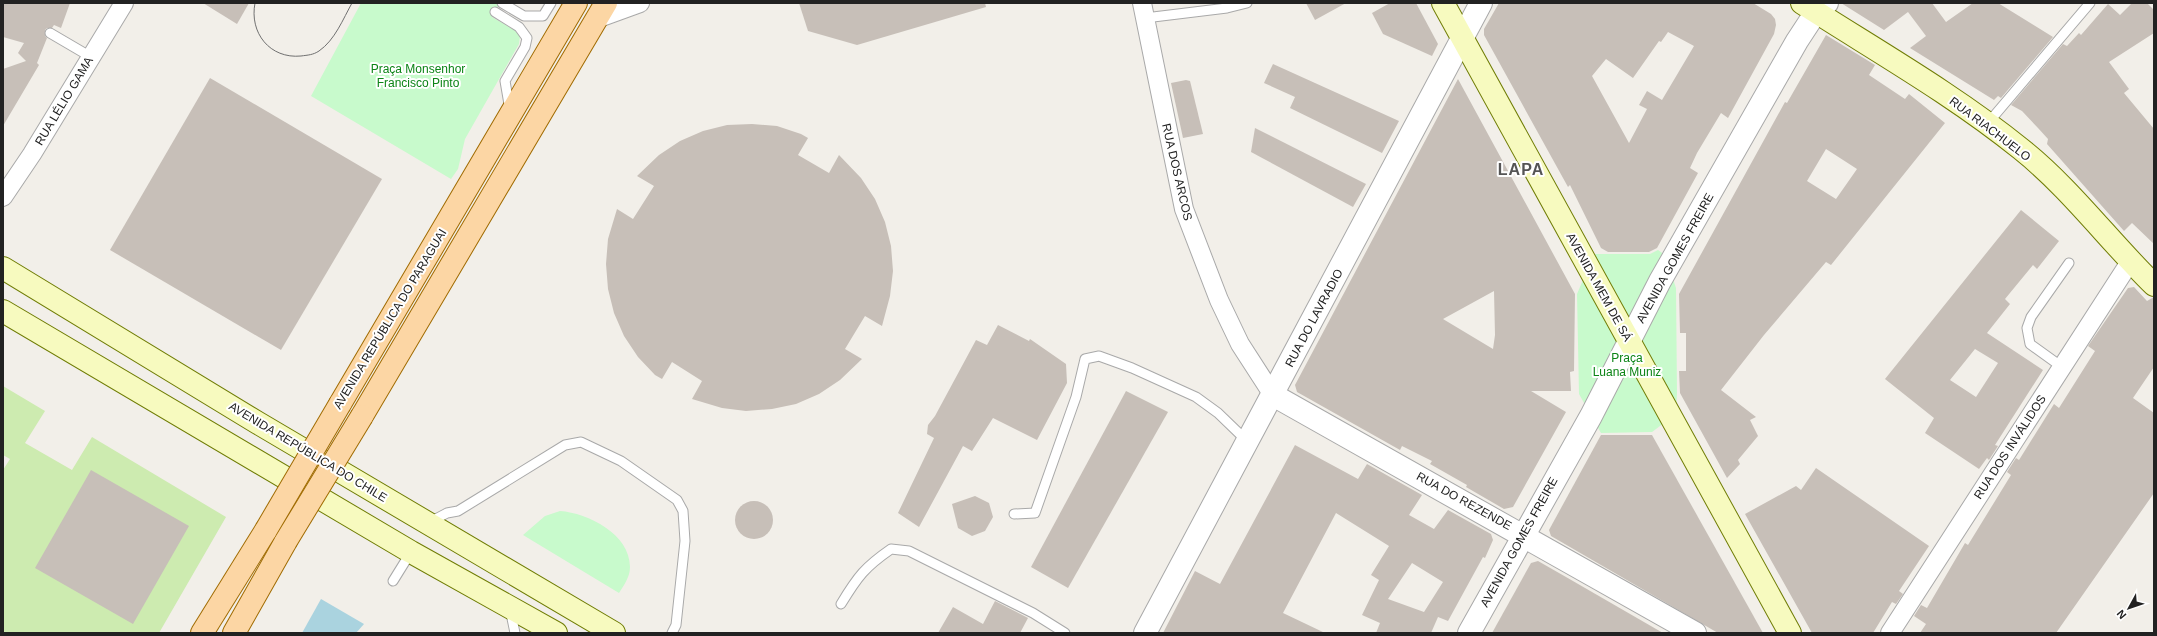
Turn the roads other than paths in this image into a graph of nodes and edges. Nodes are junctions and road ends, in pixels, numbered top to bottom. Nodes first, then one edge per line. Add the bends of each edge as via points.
1 (124, 3) edge
2 (502, 3) edge
3 (551, 3) edge
4 (576, 3) edge
5 (640, 3) edge
6 (1247, 3) edge
7 (1443, 3) edge
8 (1481, 3) edge
9 (2090, 3) edge
10 (1815, 6) edge
11 (1143, 10) edge
12 (601, 11) edge
13 (495, 12) dead end
14 (50, 33) dead end
15 (1463, 39) junction
16 (91, 57) junction
17 (511, 114) junction
18 (1988, 124) junction
19 (3, 198) edge
20 (2130, 262) junction
21 (2069, 263) dead end
22 (3, 268) edge
23 (2154, 284) edge
24 (3, 311) edge
25 (1629, 342) junction
26 (2062, 367) junction
27 (1273, 395) junction
28 (1248, 442) junction
29 (1014, 514) dead end
30 (428, 523) junction
31 (1523, 534) junction
32 (411, 552) junction
33 (392, 581) dead end
34 (841, 604) dead end
35 (509, 606) junction
36 (202, 633) edge
37 (234, 633) edge
38 (515, 633) edge
39 (556, 633) edge
40 (614, 633) edge
41 (672, 633) edge
42 (1065, 633) edge
43 (1145, 633) edge
44 (1469, 633) edge
45 (1695, 633) edge
46 (1790, 633) edge
47 (1890, 633) edge

1 - 16 street, RUA LÉLIO GAMA
2 - 3 lane via 524,16 543,16
4 - 17 main road, AVENIDA REPÚBLICA DO PARAGUAI
5 - 12 street
6 - 11 lane via 1227,8
7 - 15 main road, AVENIDA MEM DE SÁ
8 - 15 street, RUA DO LAVRADIO
9 - 18 lane
10 - 18 main road, RUA RIACHUELO
10 - 25 street, AVENIDA GOMES FREIRE
11 - 27 street, RUA DOS ARCOS via 1184,209 1219,300 1240,344
12 - 37 main road, bridge
13 - 17 lane via 518,27 527,38 525,48 505,81
14 - 16 lane
15 - 25 main road, AVENIDA MEM DE SÁ
15 - 27 street, RUA DO LAVRADIO
16 - 19 street, RUA LÉLIO GAMA
17 - 36 main road, AVENIDA REPÚBLICA DO PARAGUAI, bridge via 266,530
18 - 20 main road, RUA RIACHUELO via 2022,149 2064,190
20 - 23 main road, RUA RIACHUELO
20 - 26 street, RUA DOS INVÁLIDOS
21 - 26 lane via 2026,328 2030,344
22 - 30 main road, AVENIDA REPÚBLICA DO CHILE
24 - 32 main road
25 - 31 street, AVENIDA GOMES FREIRE via 1591,416
25 - 46 main road, AVENIDA MEM DE SÁ
26 - 47 street, RUA DOS INVÁLIDOS
27 - 28 street, RUA DO LAVRADIO
27 - 31 street, RUA DO REZENDE
28 - 29 lane via 1218,413 1196,397 1099,356 1085,359 1076,397 1035,513
28 - 43 street, RUA DO LAVRADIO
30 - 40 main road, AVENIDA REPÚBLICA DO CHILE
30 - 41 lane via 447,513 458,511 565,445 581,442 621,461 656,484 676,500 683,511 685,540 676,625
31 - 44 street, AVENIDA GOMES FREIRE
31 - 45 street, RUA DO REZENDE
32 - 33 lane
32 - 35 main road
34 - 42 lane via 859,575 871,563 892,549 909,551 1033,613
35 - 38 lane
35 - 39 main road

